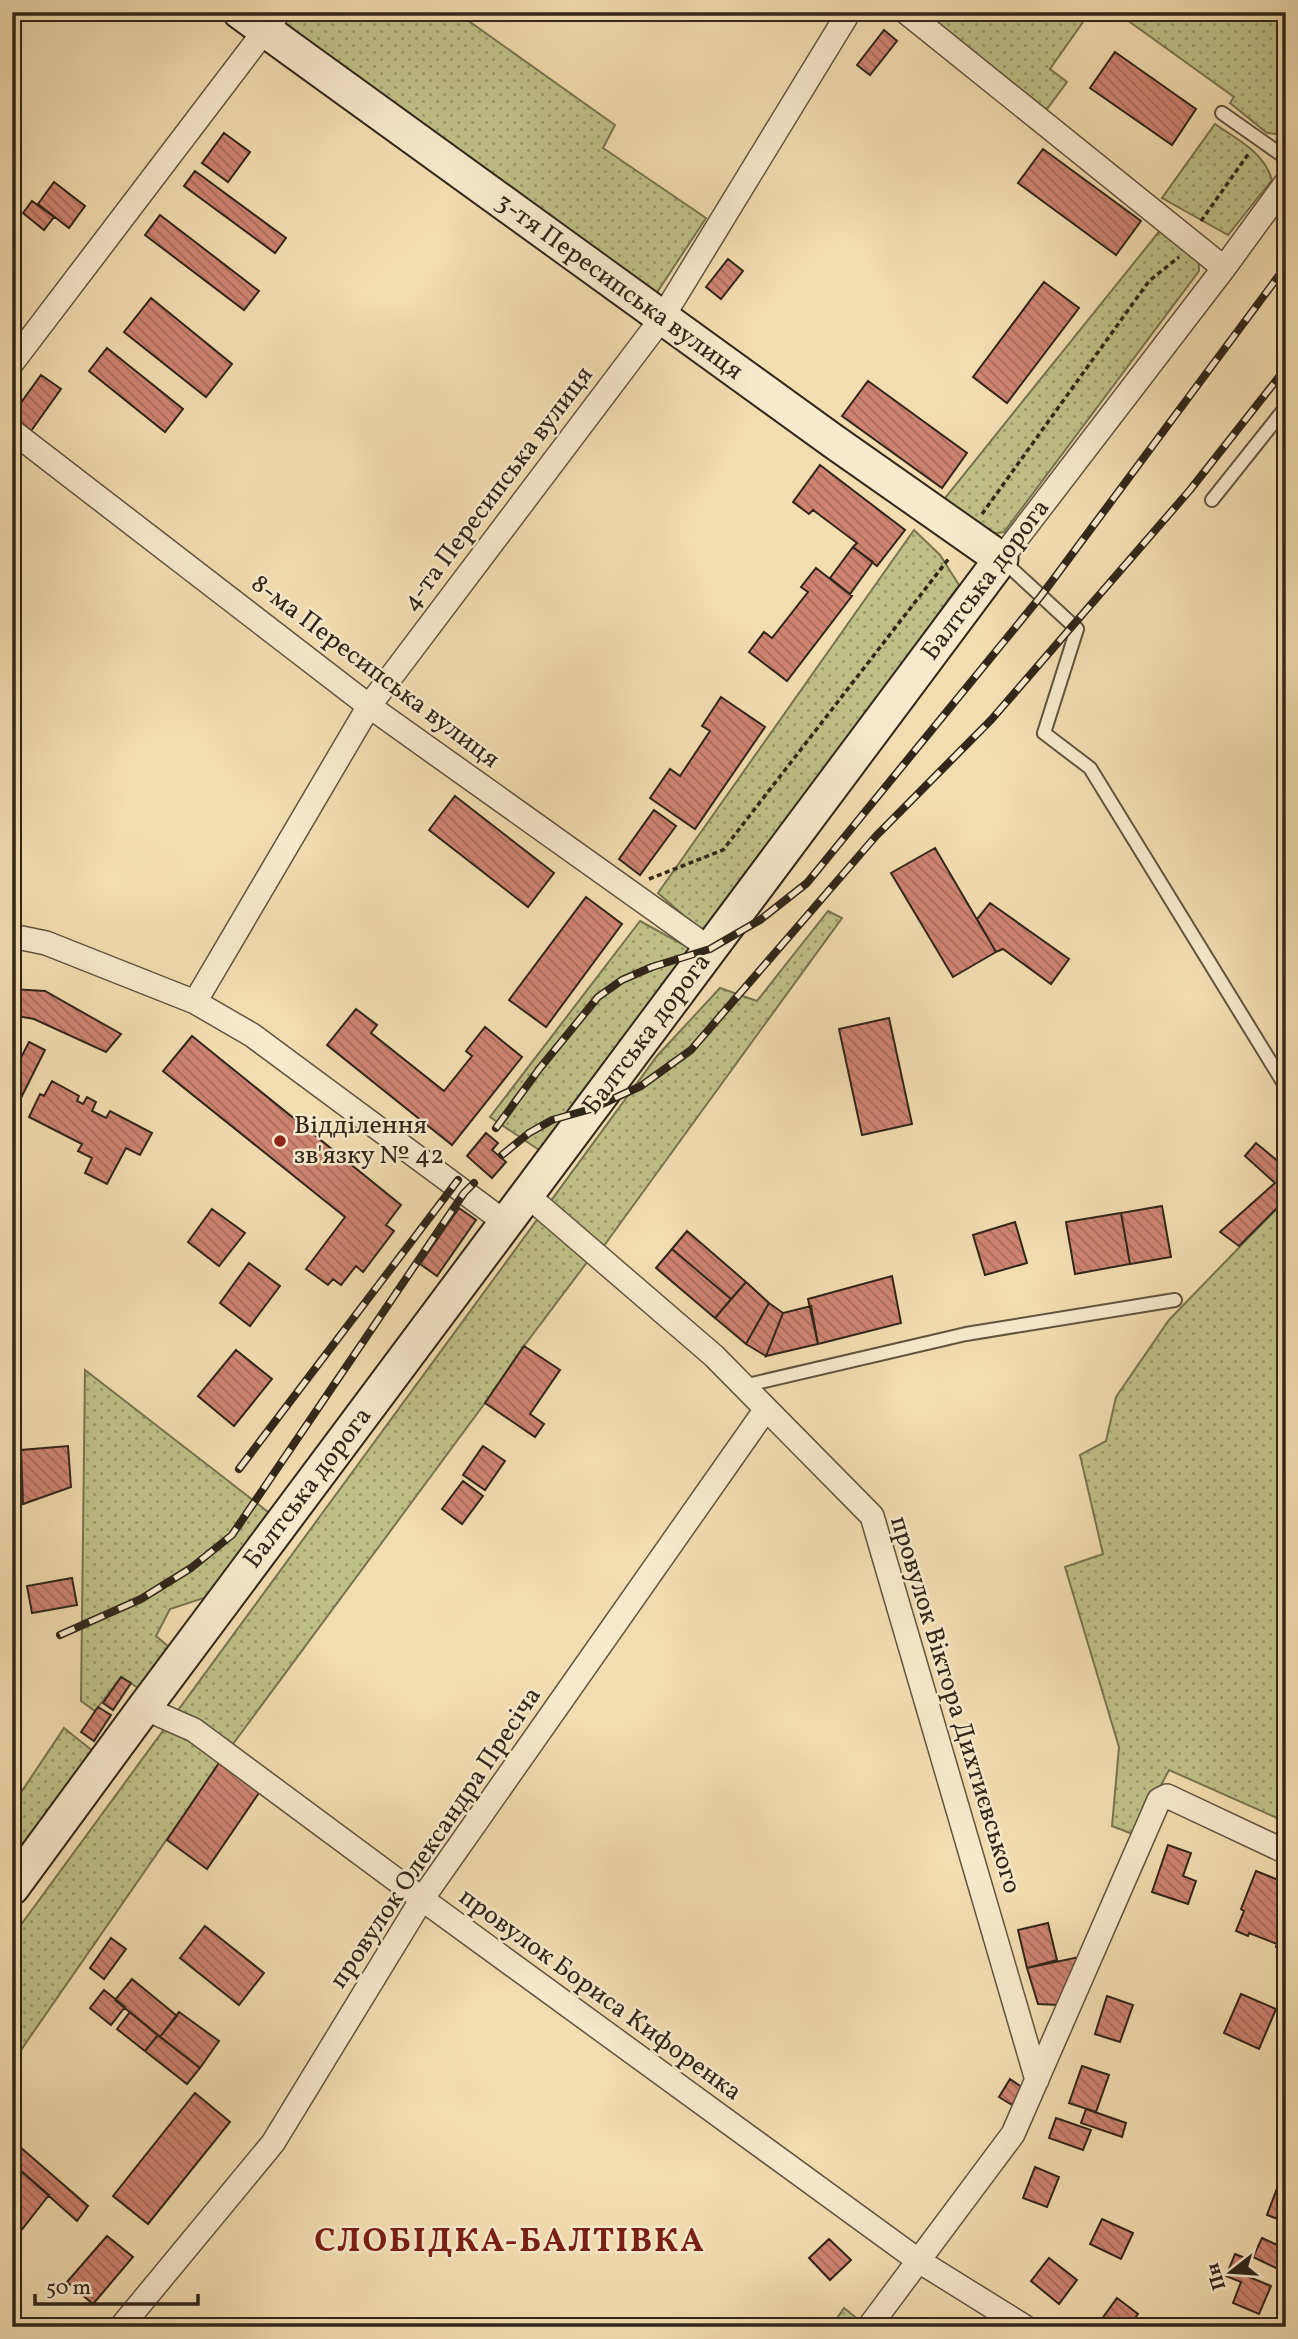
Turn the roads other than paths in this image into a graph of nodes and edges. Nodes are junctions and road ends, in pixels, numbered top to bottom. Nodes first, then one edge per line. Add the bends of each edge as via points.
1 (849, 12) edge
2 (906, 12) edge
3 (261, 18) edge
4 (1223, 113) dead end
5 (1286, 158) edge
6 (1286, 183) edge
7 (1224, 268) junction
8 (662, 318) junction
9 (12, 363) edge
10 (1286, 407) edge
11 (12, 431) edge
12 (1212, 500) dead end
13 (1001, 559) junction
14 (369, 706) junction
15 (12, 936) edge
16 (710, 949) junction
17 (195, 1002) junction
18 (1286, 1087) edge
19 (527, 1195) junction
20 (506, 1223) junction
21 (1175, 1300) dead end
22 (743, 1386) junction
23 (766, 1409) junction
24 (144, 1708) junction
25 (1286, 1852) edge
26 (12, 1888) edge
27 (422, 1899) junction
28 (1037, 2080) junction
29 (919, 2261) junction
30 (121, 2327) edge
31 (869, 2327) edge
32 (1025, 2327) edge

1 - 8 street, 4-та Пересипська вулиця
2 - 7 street
3 - 8 main road, 3-тя Пересипська вулиця
3 - 9 street
4 - 5 lane
6 - 7 street, Балтська дорога
7 - 13 street, Балтська дорога
8 - 13 main road, 3-тя Пересипська вулиця
8 - 14 street, 4-та Пересипська вулиця
10 - 12 lane
11 - 14 street, 8-ма Пересипська вулиця
13 - 16 main road, Балтська дорога
13 - 18 lane via 1077,629 1044,733 1090,768
14 - 16 street, 8-ма Пересипська вулиця
14 - 17 street, 4-та Пересипська вулиця
15 - 17 street via 46,943
16 - 19 main road, Балтська дорога
17 - 20 street via 252,1035
19 - 20 main road, Балтська дорога
19 - 22 street, провулок Віктора Дихтиєвського
20 - 24 main road, Балтська дорога
21 - 22 lane via 966,1334
22 - 23 street, провулок Віктора Дихтиєвського
23 - 27 street, провулок Олександра Пресіча
23 - 28 street, провулок Віктора Дихтиєвського via 872,1516
24 - 26 main road, Балтська дорога
24 - 27 street, провулок Бориса Кифоренка via 194,1730
25 - 28 street via 1167,1796 1159,1800
27 - 29 street, провулок Бориса Кифоренка
27 - 30 street, провулок Олександра Пресіча via 273,2143
28 - 29 street via 1013,2134
29 - 31 street
29 - 32 street, провулок Бориса Кифоренка

